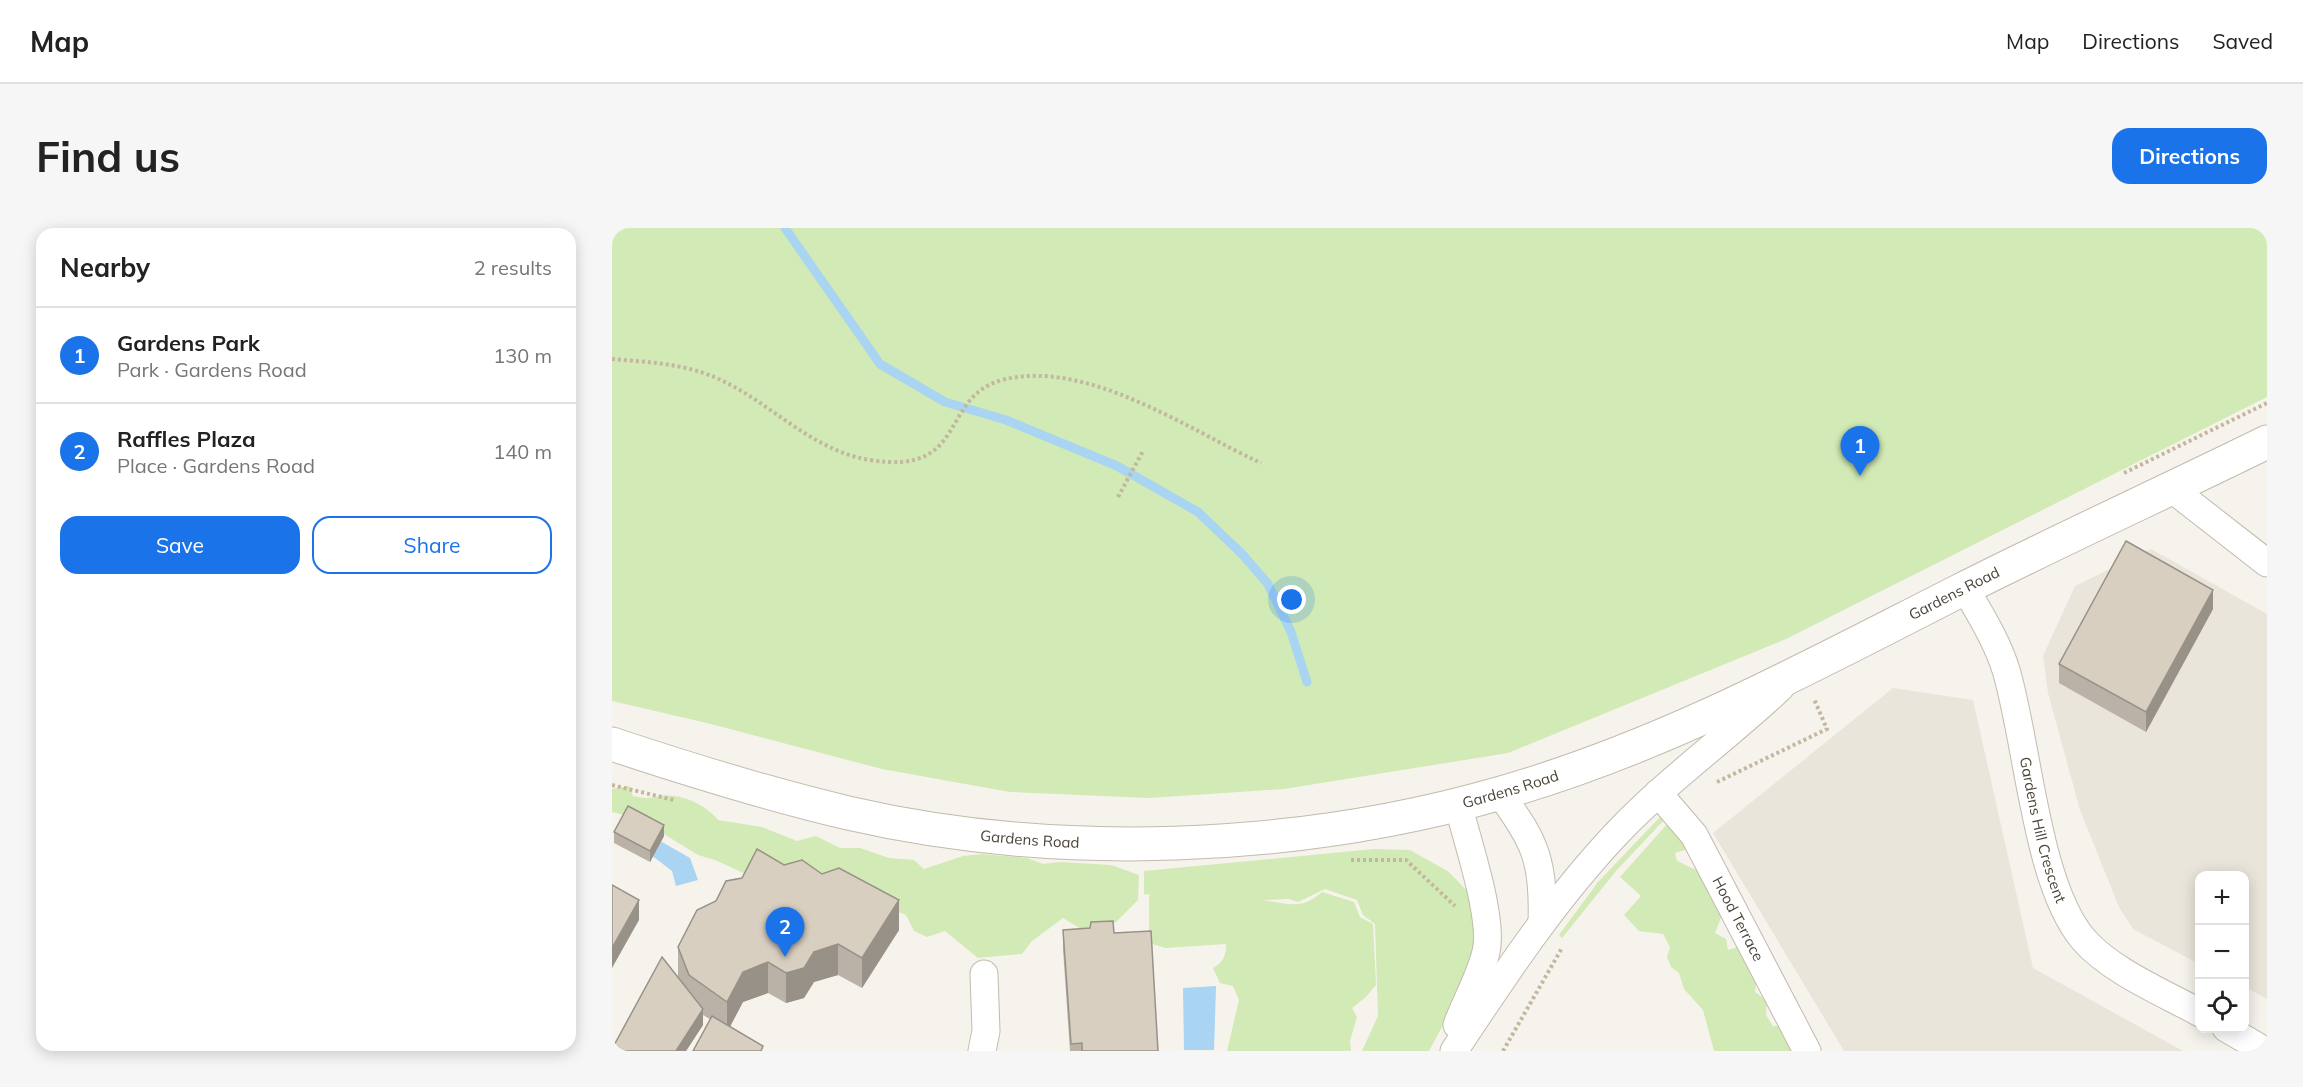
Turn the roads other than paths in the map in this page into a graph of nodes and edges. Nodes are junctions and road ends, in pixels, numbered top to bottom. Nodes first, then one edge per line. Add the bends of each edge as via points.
1 (2267, 442) edge
2 (2172, 489) junction
3 (2267, 563) edge
4 (1965, 588) junction
5 (1790, 679) junction
6 (612, 744) edge
7 (612, 754) edge
8 (691, 771) junction
9 (1658, 793) junction
10 (1500, 794) junction
11 (1458, 804) junction
12 (1542, 922) junction
13 (984, 974) dead end
14 (2195, 1011) edge
15 (2233, 1033) edge
16 (982, 1051) edge
17 (1446, 1051) edge
18 (1454, 1051) edge
19 (1807, 1051) edge
20 (2265, 1051) edge

1 - 2 street, Gardens Road
2 - 3 street
2 - 4 street, Gardens Road
4 - 5 street, Gardens Road
4 - 14 street, Gardens Hill Crescent via 2006,671 2044,842 2067,913 2084,940 2105,959
5 - 9 street
5 - 10 street, Gardens Road via 1666,736
6 - 8 street, Gardens Road
7 - 8 street, Gardens Road
8 - 11 street, Gardens Road via 908,825 1044,841 1217,841 1319,832
9 - 12 street via 1586,867
9 - 19 street, Hood Terrace via 1694,836
10 - 11 street, Gardens Road
10 - 12 street via 1537,852 1543,890
11 - 17 street via 1482,901 1487,939 1479,972
12 - 18 street
13 - 16 street via 986,1031
15 - 20 street

